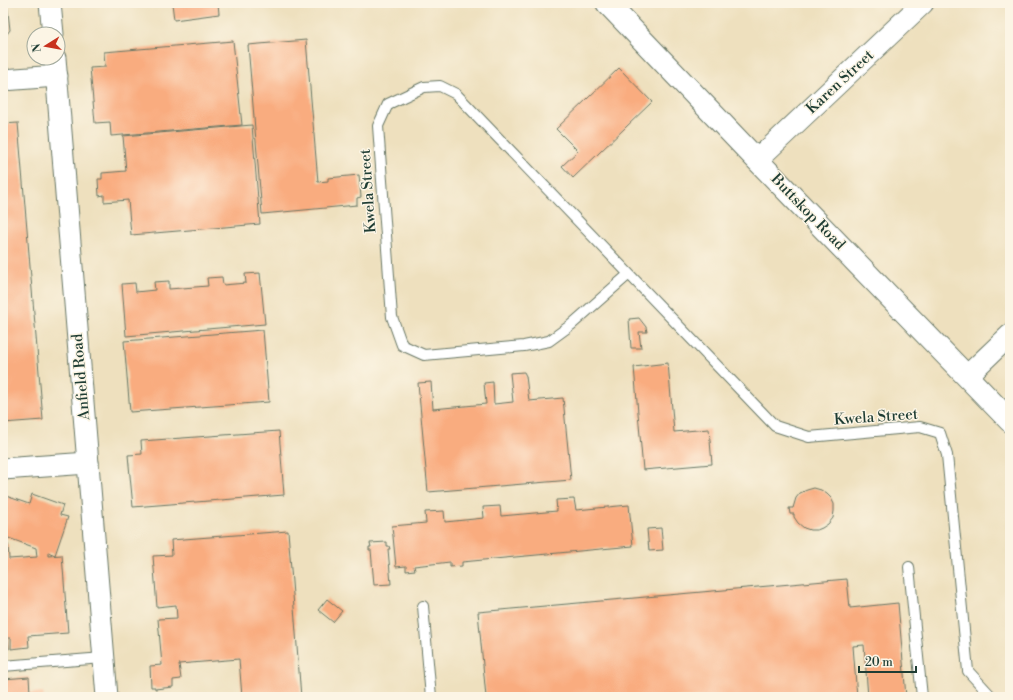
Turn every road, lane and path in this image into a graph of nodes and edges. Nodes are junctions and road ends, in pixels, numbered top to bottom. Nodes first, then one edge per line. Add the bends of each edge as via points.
1 (50, 3) edge
2 (607, 3) edge
3 (923, 3) edge
4 (52, 26) edge
5 (56, 67) edge
6 (3, 80) edge
7 (757, 160) junction
8 (629, 274) junction
9 (1010, 335) edge
10 (967, 376) junction
11 (1010, 421) edge
12 (88, 463) junction
13 (3, 469) edge
14 (909, 567) dead end
15 (423, 606) dead end
16 (104, 658) junction
17 (3, 666) edge
18 (107, 697) edge
19 (431, 697) edge
20 (922, 697) edge
21 (992, 697) edge

1 - 4 street
2 - 7 street, Buttskop Road
3 - 7 street, Karen Street
5 - 6 street
5 - 12 street, Anfield Road
7 - 10 street, Buttskop Road
8 - 8 lane, Kwela Street via 572,325 549,341 524,346 424,355 402,345 392,317 378,126 388,104 424,87 440,86 456,94
8 - 21 lane, Kwela Street via 775,426 809,437 920,427 940,433 947,454 968,671
9 - 10 street
10 - 11 street, Buttskop Road
12 - 13 street
12 - 16 street, Anfield Road
14 - 20 lane
15 - 19 lane
16 - 17 lane
16 - 18 street, Anfield Road

